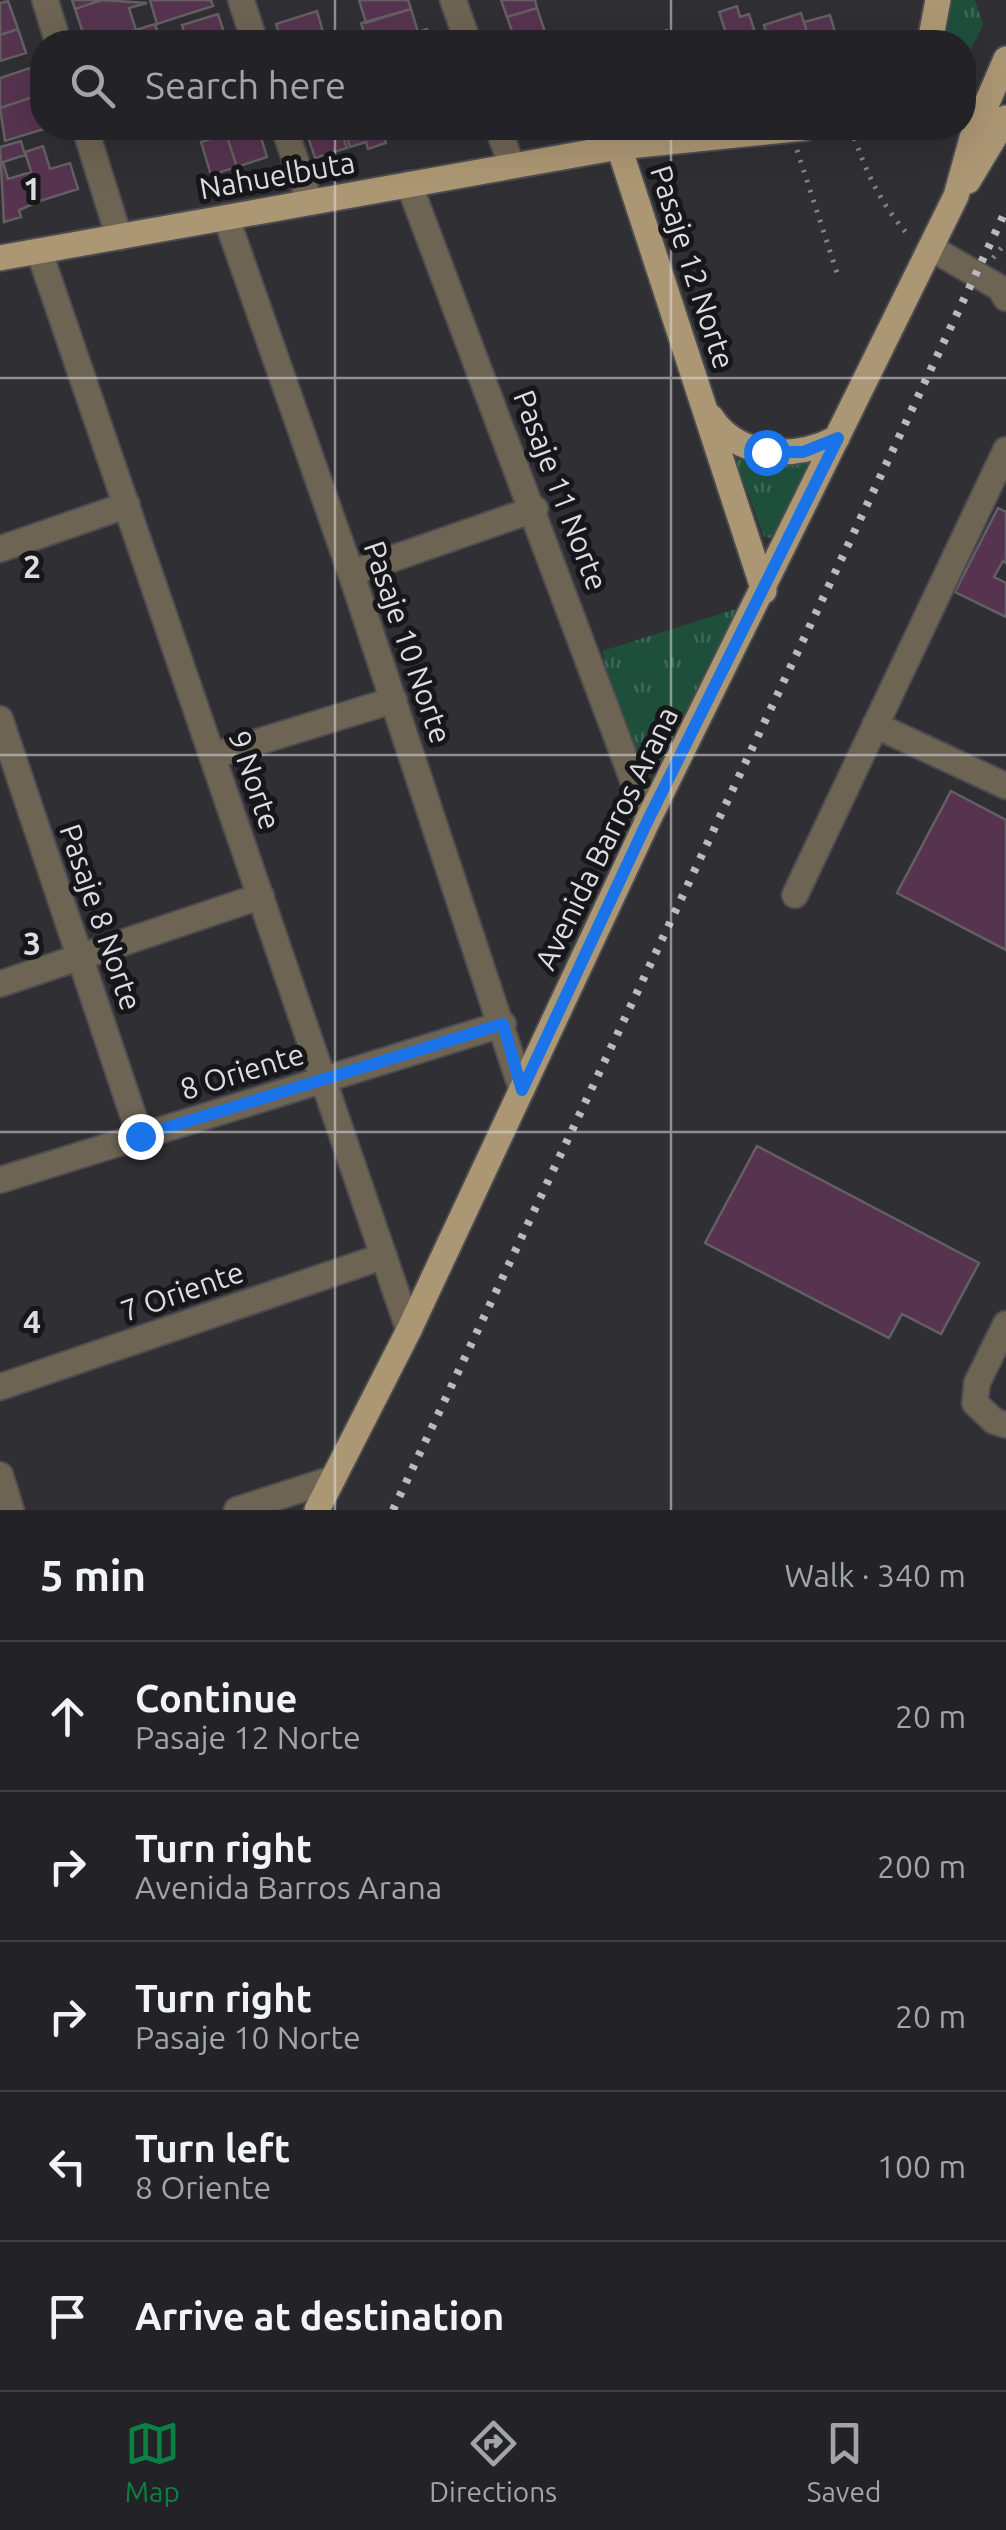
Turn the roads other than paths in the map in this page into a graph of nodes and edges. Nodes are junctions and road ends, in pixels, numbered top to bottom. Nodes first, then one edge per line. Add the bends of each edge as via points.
1 (44, 0) edge
2 (241, 0) edge
3 (453, 0) edge
4 (938, 0) edge
5 (54, 30) edge
6 (251, 30) edge
7 (464, 30) edge
8 (932, 30) edge
9 (1004, 63) edge
10 (984, 116) edge
11 (89, 140) edge
12 (288, 140) edge
13 (502, 140) edge
14 (662, 140) edge
15 (976, 140) edge
16 (619, 146) junction
17 (512, 166) junction
18 (410, 184) junction
19 (310, 202) junction
20 (226, 217) junction
21 (119, 236) junction
22 (931, 248) junction
23 (39, 251) junction
24 (0, 258) edge
25 (1006, 298) edge
26 (706, 409) junction
27 (838, 438) junction
28 (1006, 450) edge
29 (127, 505) junction
30 (535, 509) junction
31 (0, 549) edge
32 (351, 574) junction
33 (764, 591) junction
34 (394, 700) junction
35 (0, 718) edge
36 (875, 724) junction
37 (212, 756) junction
38 (1006, 786) edge
39 (648, 820) junction
40 (795, 895) dead end
41 (261, 896) junction
42 (80, 957) junction
43 (0, 984) edge
44 (503, 1024) junction
45 (324, 1080) junction
46 (522, 1090) junction
47 (140, 1136) junction
48 (0, 1180) edge
49 (384, 1256) junction
50 (1006, 1324) edge
51 (409, 1330) junction
52 (0, 1387) edge
53 (1006, 1425) edge
54 (0, 1476) edge
55 (332, 1479) junction
56 (12, 1510) edge
57 (237, 1510) edge
58 (317, 1510) edge

1 - 5 street
2 - 6 street
3 - 7 street
4 - 8 main road
9 - 10 main road, Avenida Barros Arana
11 - 21 street
12 - 19 street
13 - 17 street
14 - 16 main road, Nahuelbuta
15 - 22 main road, Avenida Barros Arana
16 - 17 main road, Nahuelbuta
16 - 26 main road, Pasaje 12 Norte
17 - 18 main road, Nahuelbuta
18 - 19 main road, Nahuelbuta
18 - 30 street, Pasaje 11 Norte
19 - 20 main road, Nahuelbuta
20 - 21 main road, Nahuelbuta
20 - 32 street, Pasaje 10 Norte
21 - 23 main road, Nahuelbuta
22 - 25 street
22 - 27 main road, Avenida Barros Arana
23 - 24 main road, Nahuelbuta
23 - 29 street, 9 Norte
26 - 27 main road, Pasaje 12 Norte via 731,438 766,452 803,452
26 - 33 main road, Pasaje 12 Norte
27 - 33 main road, Avenida Barros Arana
28 - 36 street
29 - 31 street
29 - 37 street, 9 Norte
30 - 32 street
30 - 39 street, Pasaje 11 Norte
32 - 34 street, Pasaje 10 Norte
33 - 39 main road, Avenida Barros Arana
34 - 37 street
34 - 44 street, Pasaje 10 Norte
35 - 42 street, Pasaje 8 Norte
36 - 38 street
36 - 40 street
37 - 41 street, 9 Norte
39 - 46 main road, Avenida Barros Arana
41 - 42 street
41 - 45 street, 9 Norte
42 - 43 street
42 - 47 street, Pasaje 8 Norte
44 - 45 street, 8 Oriente
44 - 46 street, Pasaje 10 Norte
45 - 47 street, 8 Oriente
45 - 49 street, 9 Norte
46 - 51 main road, Avenida Barros Arana
47 - 48 street, 8 Oriente
49 - 51 street, 9 Norte
49 - 52 street, 7 Oriente
50 - 53 street via 977,1383 975,1403
51 - 55 main road, Avenida Barros Arana
54 - 56 street
55 - 57 street
55 - 58 main road, Avenida Barros Arana

